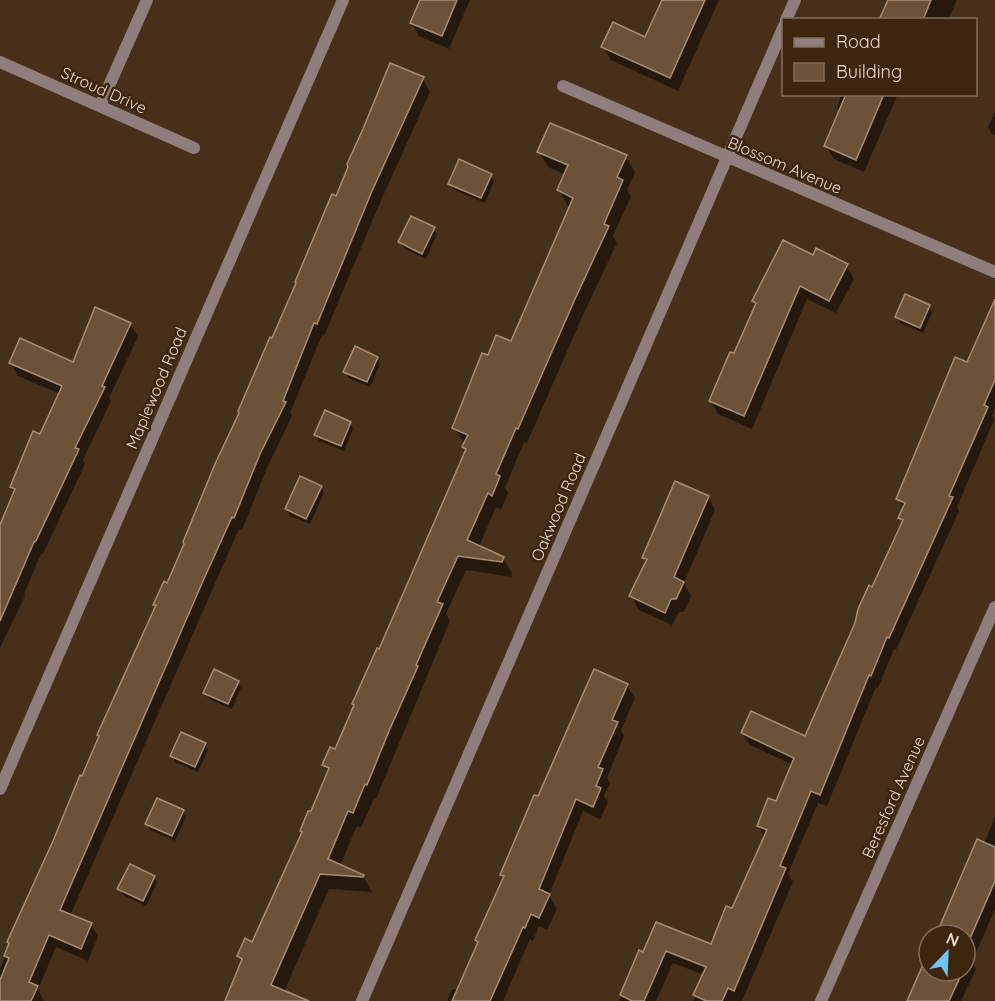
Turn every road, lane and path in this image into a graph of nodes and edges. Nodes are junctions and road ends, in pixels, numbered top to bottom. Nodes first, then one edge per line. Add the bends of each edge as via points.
1 (147, 0) edge
2 (343, 0) edge
3 (795, 0) edge
4 (787, 18) edge
5 (782, 28) edge
6 (0, 62) edge
7 (563, 86) dead end
8 (100, 106) junction
9 (194, 147) dead end
10 (728, 158) junction
11 (995, 272) edge
12 (995, 607) edge
13 (0, 789) edge
14 (362, 1001) edge
15 (820, 1001) edge

1 - 8 street
2 - 13 street, Maplewood Road
3 - 4 street
5 - 10 street, Oakwood Road
6 - 8 street, Stroud Drive
7 - 10 street, Blossom Avenue
8 - 9 street, Stroud Drive
10 - 11 street, Blossom Avenue
10 - 14 street, Oakwood Road
12 - 15 street, Beresford Avenue

